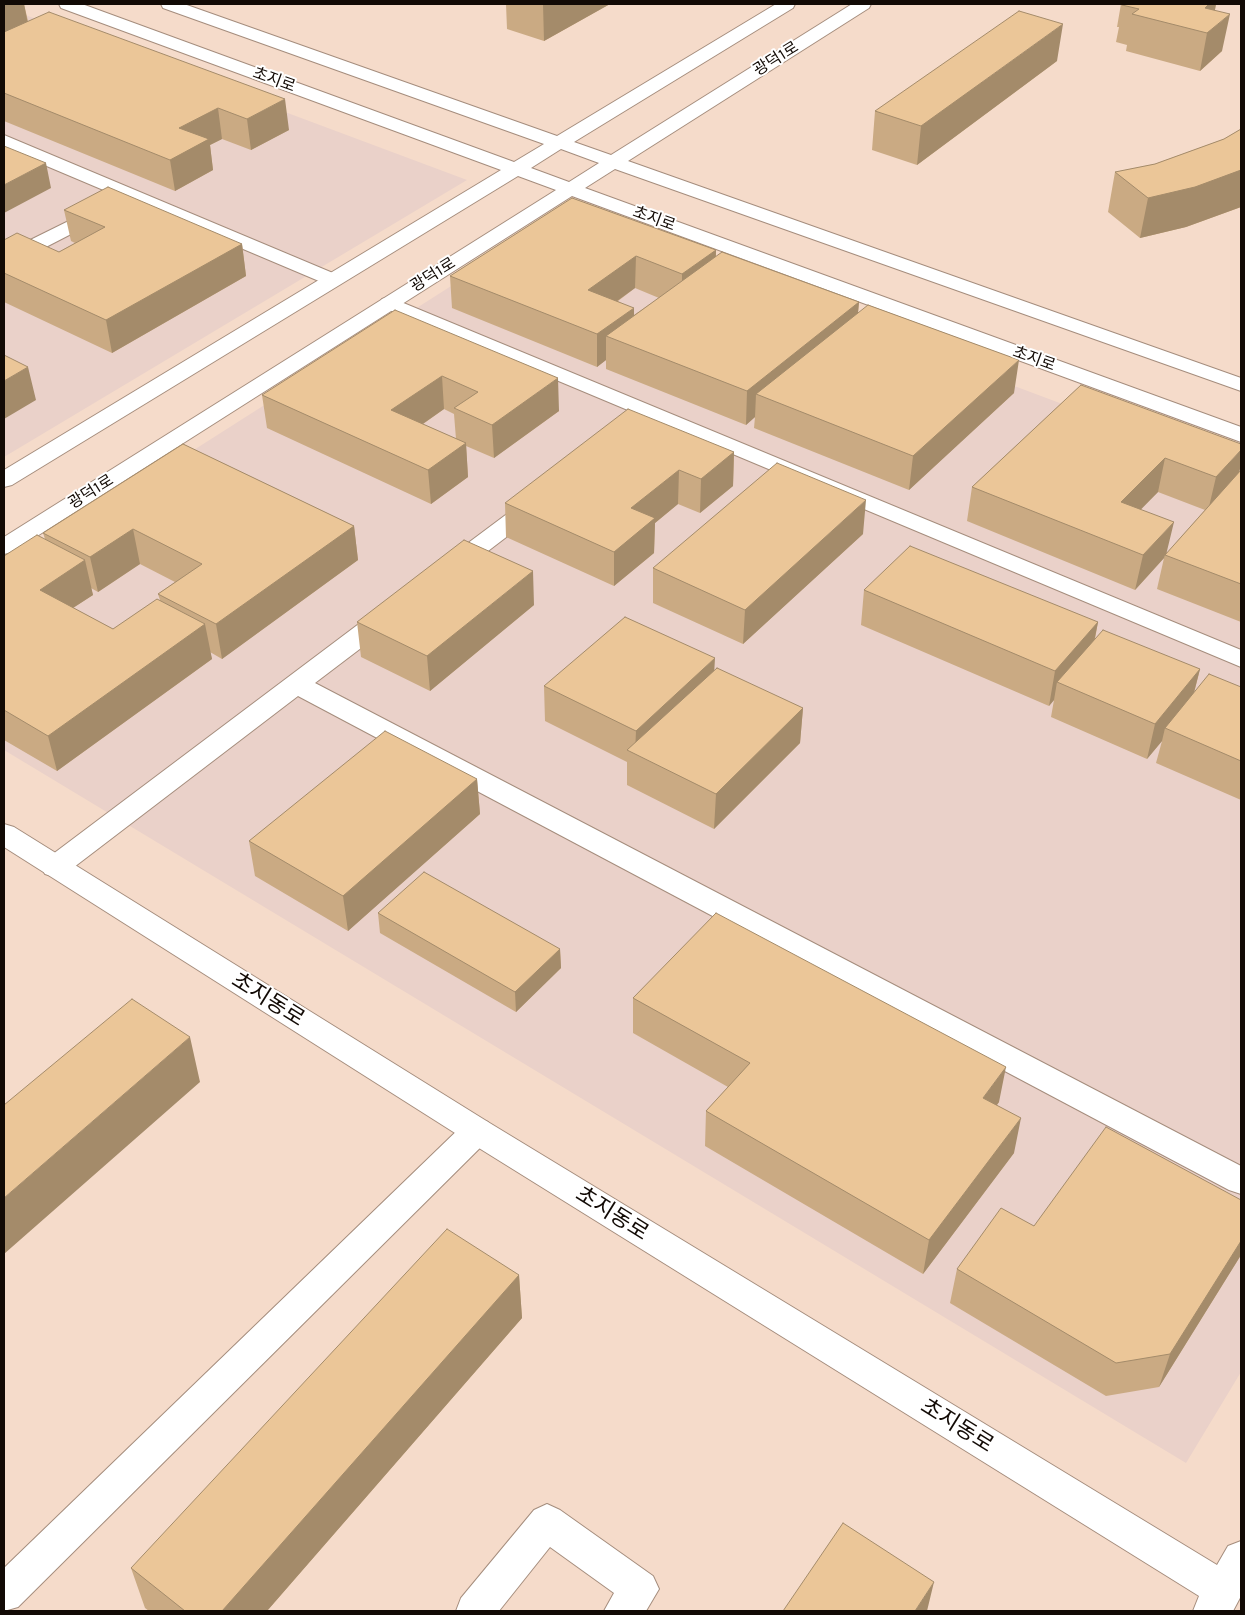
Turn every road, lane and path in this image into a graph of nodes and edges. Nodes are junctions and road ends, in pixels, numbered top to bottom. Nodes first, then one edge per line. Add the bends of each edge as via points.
1 (67, 4) edge
2 (169, 4) edge
3 (787, 4) edge
4 (863, 4) edge
5 (4, 141) edge
6 (560, 142) junction
7 (615, 161) junction
8 (516, 168) junction
9 (571, 188) junction
10 (131, 195) junction
11 (4, 261) edge
12 (333, 280) junction
13 (389, 304) junction
14 (1241, 385) edge
15 (654, 414) junction
16 (630, 432) edge
17 (1241, 435) edge
18 (4, 480) edge
19 (551, 492) edge
20 (4, 547) edge
21 (432, 582) edge
22 (408, 600) edge
23 (1241, 658) edge
24 (297, 684) junction
25 (4, 834) edge
26 (55, 867) junction
27 (477, 1131) junction
28 (1241, 1181) edge
29 (1226, 1587) edge
30 (4, 1594) edge
31 (474, 1611) edge
32 (623, 1611) edge

1 - 8 street, 초지로
2 - 6 street, 초지로
3 - 6 street
4 - 7 street, 광덕1로
5 - 10 street
6 - 7 street, 초지로
6 - 8 street
7 - 9 street, 광덕1로
7 - 14 street, 초지로
8 - 9 street, 초지로
8 - 12 street
9 - 13 street, 광덕1로
9 - 17 street, 초지로
10 - 11 street
10 - 12 street
12 - 18 street
13 - 15 street
13 - 20 street, 광덕1로
15 - 16 street
15 - 23 street
19 - 21 street
22 - 24 street
24 - 26 street
24 - 28 street
25 - 26 street, 초지동로
26 - 27 street, 초지동로
27 - 29 street, 초지동로
27 - 30 street
31 - 32 street via 547,1522 640,1589

